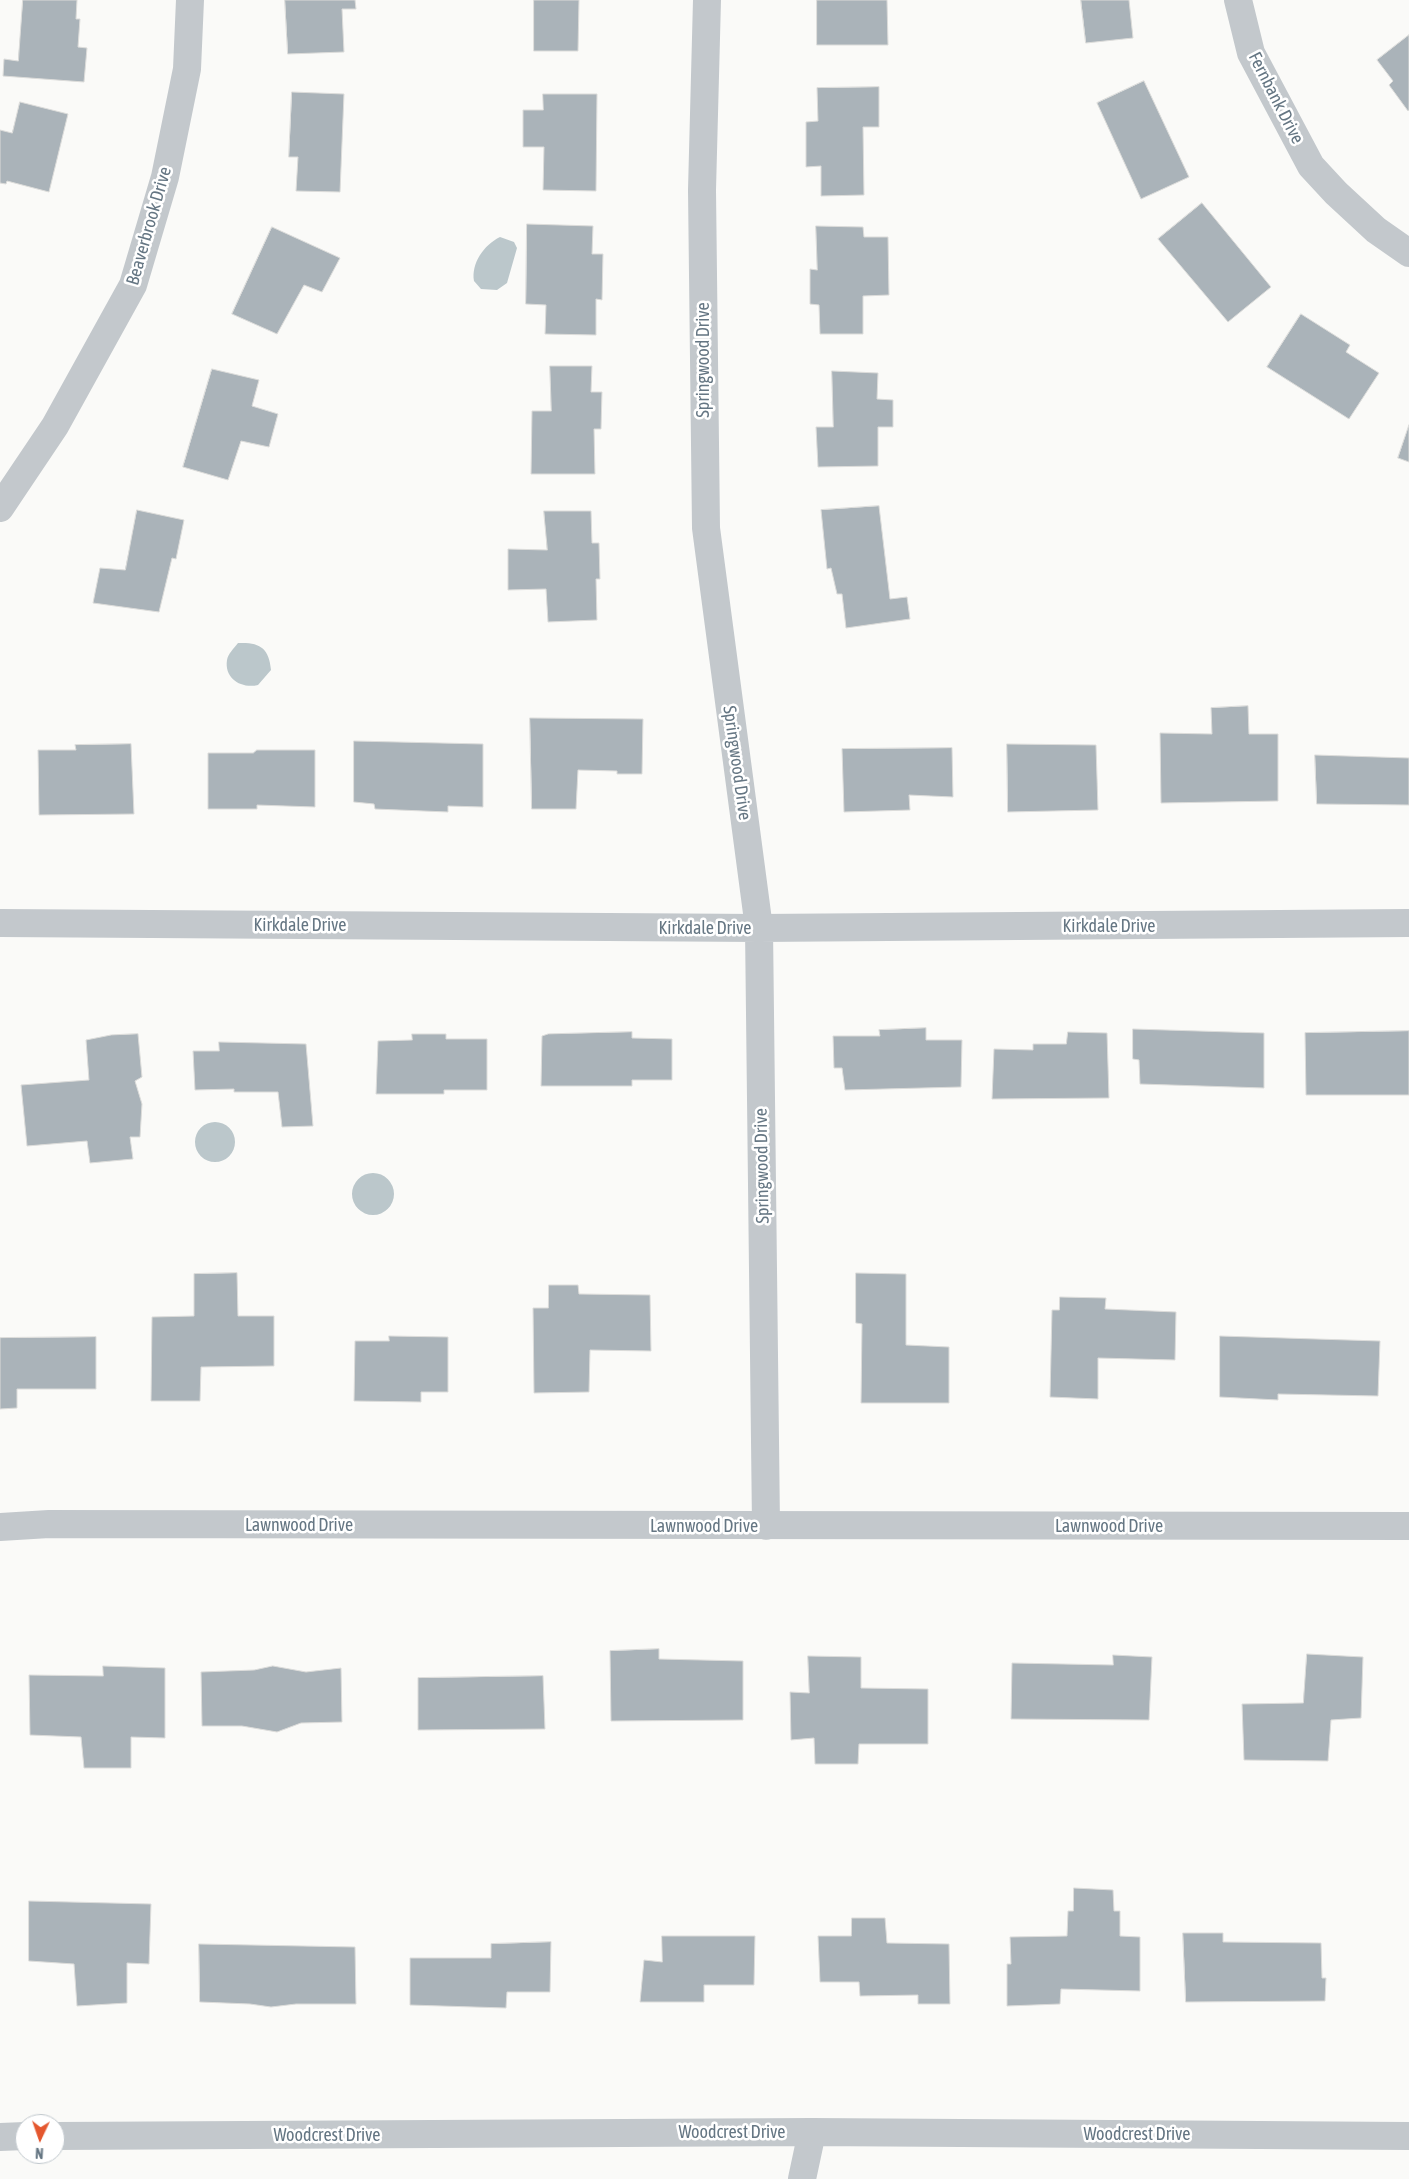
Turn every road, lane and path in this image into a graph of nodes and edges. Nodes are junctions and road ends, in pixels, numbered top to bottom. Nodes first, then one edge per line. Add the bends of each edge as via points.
1 (190, 0) edge
2 (706, 0) edge
3 (1238, 0) edge
4 (1409, 253) edge
5 (0, 508) edge
6 (0, 923) edge
7 (1409, 923) edge
8 (760, 928) junction
9 (766, 1526) junction
10 (1409, 1526) edge
11 (0, 1527) edge
12 (812, 2132) junction
13 (0, 2136) edge
14 (15, 2136) edge
15 (65, 2136) edge
16 (1409, 2136) edge
17 (802, 2179) edge

1 - 5 street, Beaverbrook Drive via 187,69 165,177 133,285 55,426
2 - 8 street, Springwood Drive via 702,190 706,528
3 - 4 street, Fernbank Drive via 1251,53 1311,166 1376,230
6 - 8 street, Kirkdale Drive
7 - 8 street, Kirkdale Drive
8 - 9 street, Springwood Drive
9 - 10 street, Lawnwood Drive
9 - 11 street, Lawnwood Drive via 49,1524
12 - 15 street, Woodcrest Drive
12 - 16 street, Woodcrest Drive
12 - 17 street
13 - 14 street

